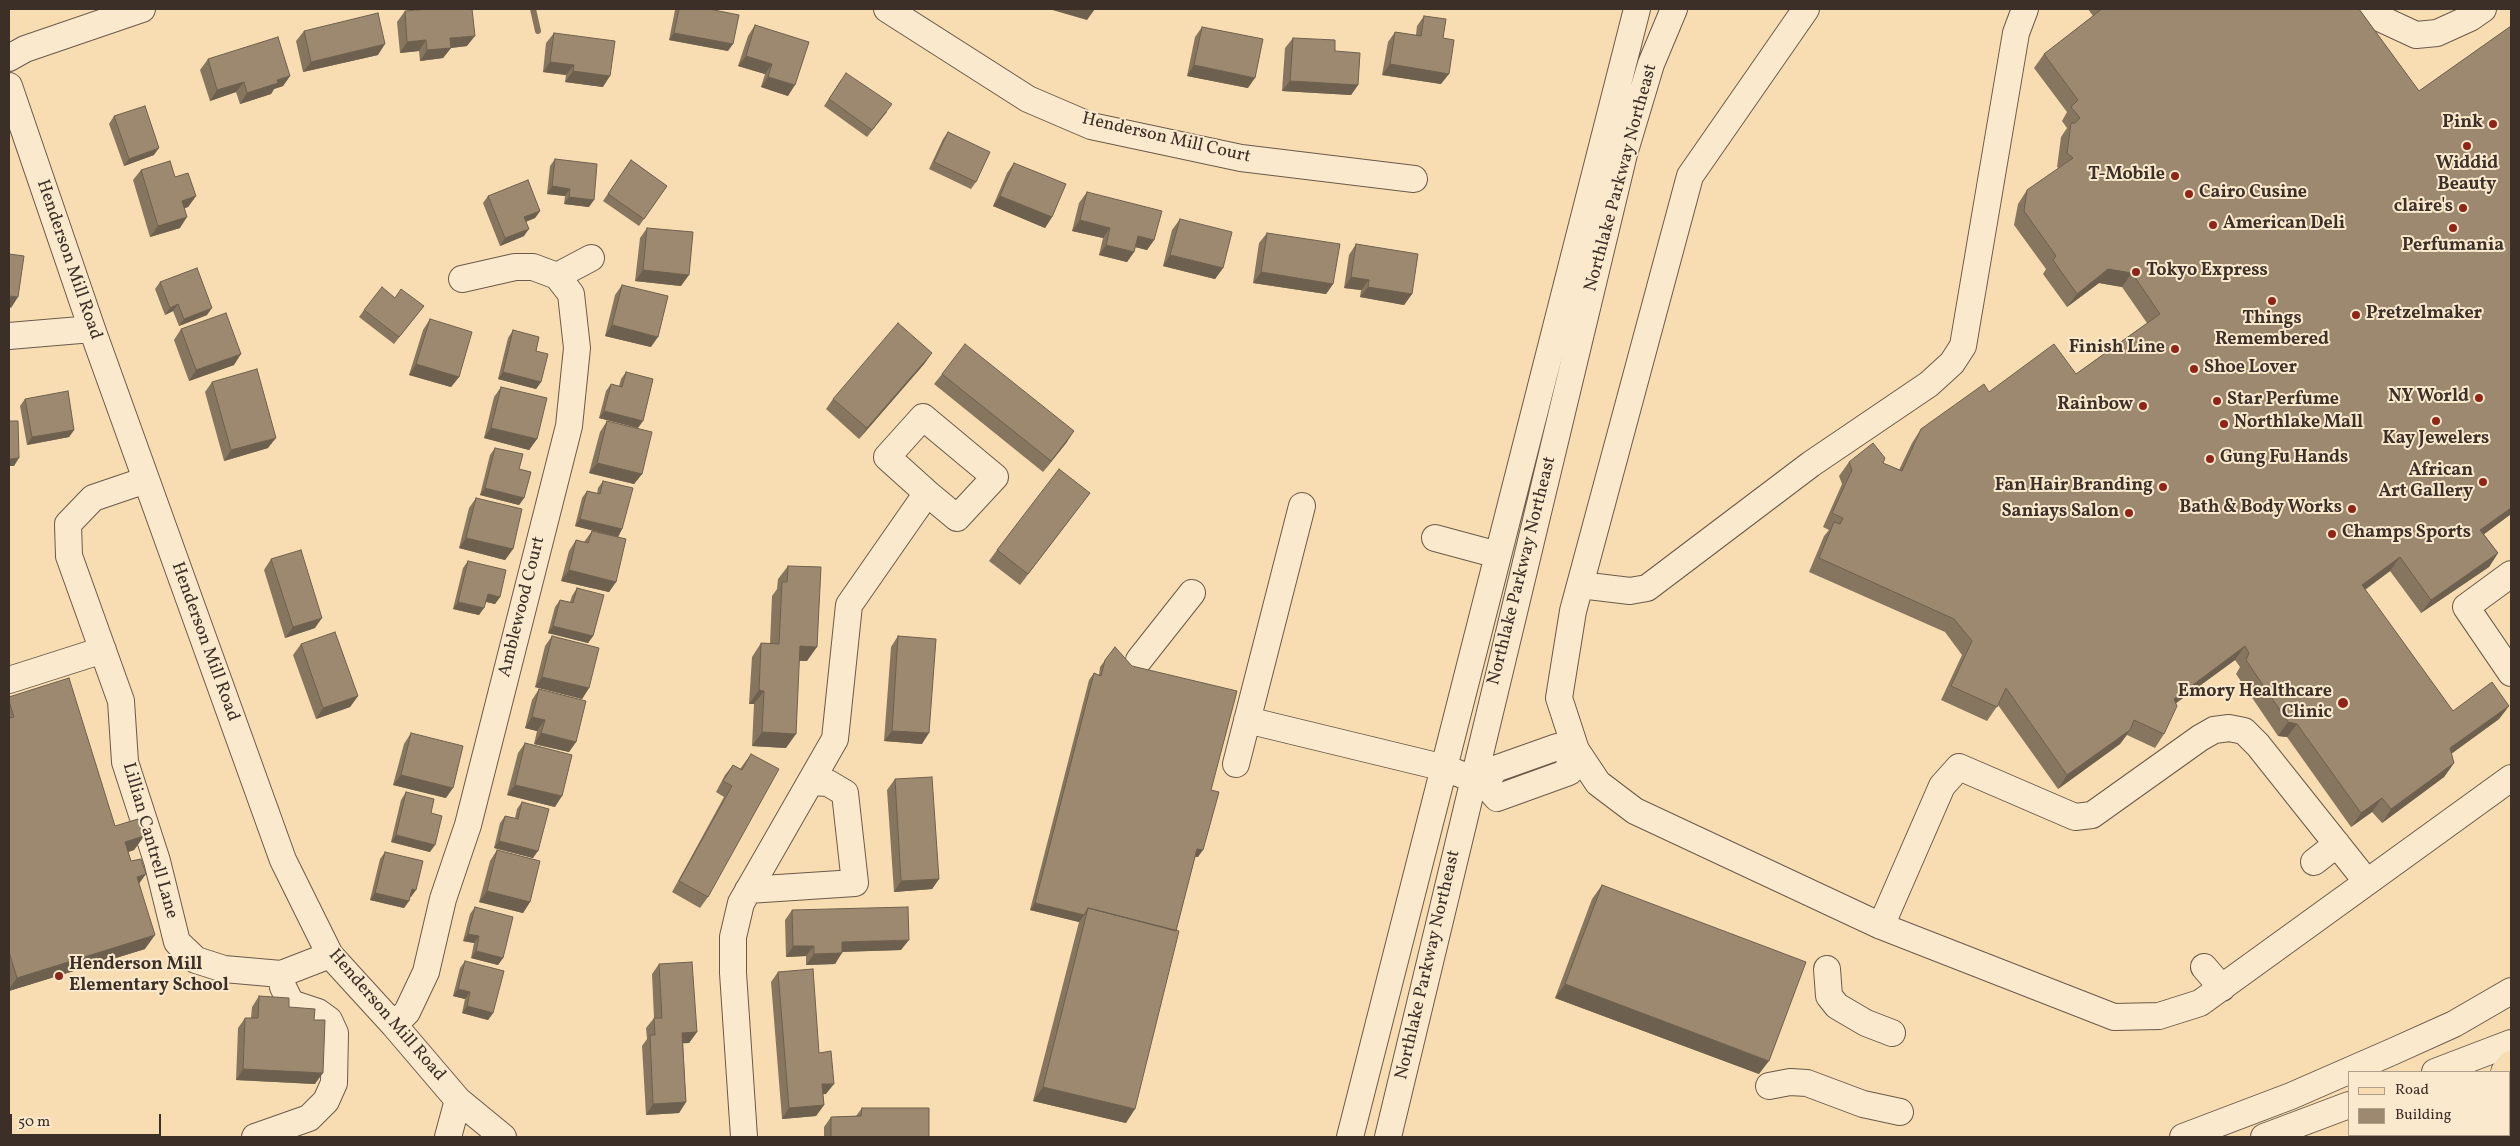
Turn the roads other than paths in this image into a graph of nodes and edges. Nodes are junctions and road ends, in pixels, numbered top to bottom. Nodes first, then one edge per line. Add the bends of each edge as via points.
1 (142, 9) edge
2 (888, 9) edge
3 (1637, 9) edge
4 (1674, 9) edge
5 (1806, 9) edge
6 (2025, 9) edge
7 (2370, 9) edge
8 (2483, 9) edge
9 (9, 58) edge
10 (9, 86) edge
11 (1414, 179) dead end
12 (591, 258) dead end
13 (556, 276) junction
14 (462, 279) dead end
15 (92, 329) junction
16 (9, 336) edge
17 (146, 480) junction
18 (927, 493) dead end
19 (1302, 506) dead end
20 (1435, 538) dead end
21 (1498, 555) junction
22 (2511, 574) edge
23 (1580, 585) junction
24 (1192, 593) dead end
25 (103, 650) junction
26 (1140, 660) dead end
27 (2511, 673) edge
28 (9, 680) edge
29 (1247, 720) junction
30 (1573, 752) junction
31 (1236, 764) dead end
32 (1445, 768) junction
33 (2511, 778) edge
34 (1479, 781) junction
35 (811, 782) junction
36 (2337, 844) junction
37 (2314, 862) dead end
38 (2367, 882) junction
39 (748, 890) junction
40 (1881, 926) junction
41 (330, 955) junction
42 (2204, 967) dead end
43 (1826, 969) dead end
44 (281, 974) junction
45 (2222, 988) junction
46 (2511, 990) edge
47 (394, 1025) junction
48 (1892, 1033) dead end
49 (2511, 1043) edge
50 (2348, 1071) edge
51 (2348, 1071) edge
52 (2438, 1071) edge
53 (1769, 1086) dead end
54 (458, 1100) junction
55 (2348, 1105) edge
56 (1900, 1112) dead end
57 (255, 1137) edge
58 (448, 1137) edge
59 (503, 1137) edge
60 (744, 1137) edge
61 (1350, 1137) edge
62 (1388, 1137) edge
63 (2183, 1137) edge
64 (2264, 1137) edge

1 - 9 street via 25,49
2 - 11 street, Henderson Mill Court via 1028,100 1091,126 1241,158
3 - 21 street, Northlake Parkway Northeast
4 - 34 street, Northlake Parkway Northeast via 1651,64 1624,154
5 - 23 street via 1690,176
6 - 23 street via 2016,34 1964,337 1952,363 1930,384 1811,464 1647,588 1630,591
7 - 8 street via 2375,16 2416,35 2437,32
10 - 15 street, Henderson Mill Road
12 - 13 street
13 - 14 street via 534,267
13 - 47 street, Amblewood Court via 571,294 577,348 569,426 468,825 443,898 426,972 407,1012
15 - 16 street
15 - 17 street, Henderson Mill Road
17 - 25 street, Lillian Cantrell Lane via 93,498 68,524 69,556
17 - 41 street, Henderson Mill Road via 283,860
18 - 35 street via 849,605 835,739
19 - 29 street
20 - 21 street
21 - 32 street, Northlake Parkway Northeast
22 - 27 street via 2466,607
23 - 30 street via 1559,698
24 - 26 street
25 - 28 street
25 - 44 street, Lillian Cantrell Lane via 120,701 125,762 157,861 177,942 196,960 224,969
29 - 31 street
29 - 32 street
30 - 34 street via 1557,748 1495,769
30 - 40 street via 1598,783 1635,811
32 - 34 street
32 - 61 street, Northlake Parkway Northeast
33 - 38 street
34 - 62 street, Northlake Parkway Northeast
35 - 39 street
35 - 39 street via 828,783 845,792 855,882
36 - 37 street
36 - 38 street
36 - 40 street via 2258,745 2244,732 2229,728 2214,730 2200,738 2092,815 2075,817 1959,767 1942,786
38 - 45 street
39 - 60 street via 741,903 734,937 733,964
40 - 45 street via 2114,1017 2158,1016 2200,1004
41 - 44 street, Lillian Cantrell Lane
41 - 47 street, Henderson Mill Road
42 - 45 street
43 - 48 street via 1829,996 1837,1006
44 - 57 street via 291,1003 318,1012 329,1020 335,1033 334,1083 326,1102 308,1118
46 - 50 street via 2462,1020
47 - 54 street, Henderson Mill Road
49 - 52 street
51 - 63 street
53 - 56 street via 1790,1082 1807,1084 1862,1104
54 - 58 street
54 - 59 street, Henderson Mill Road
55 - 64 street

